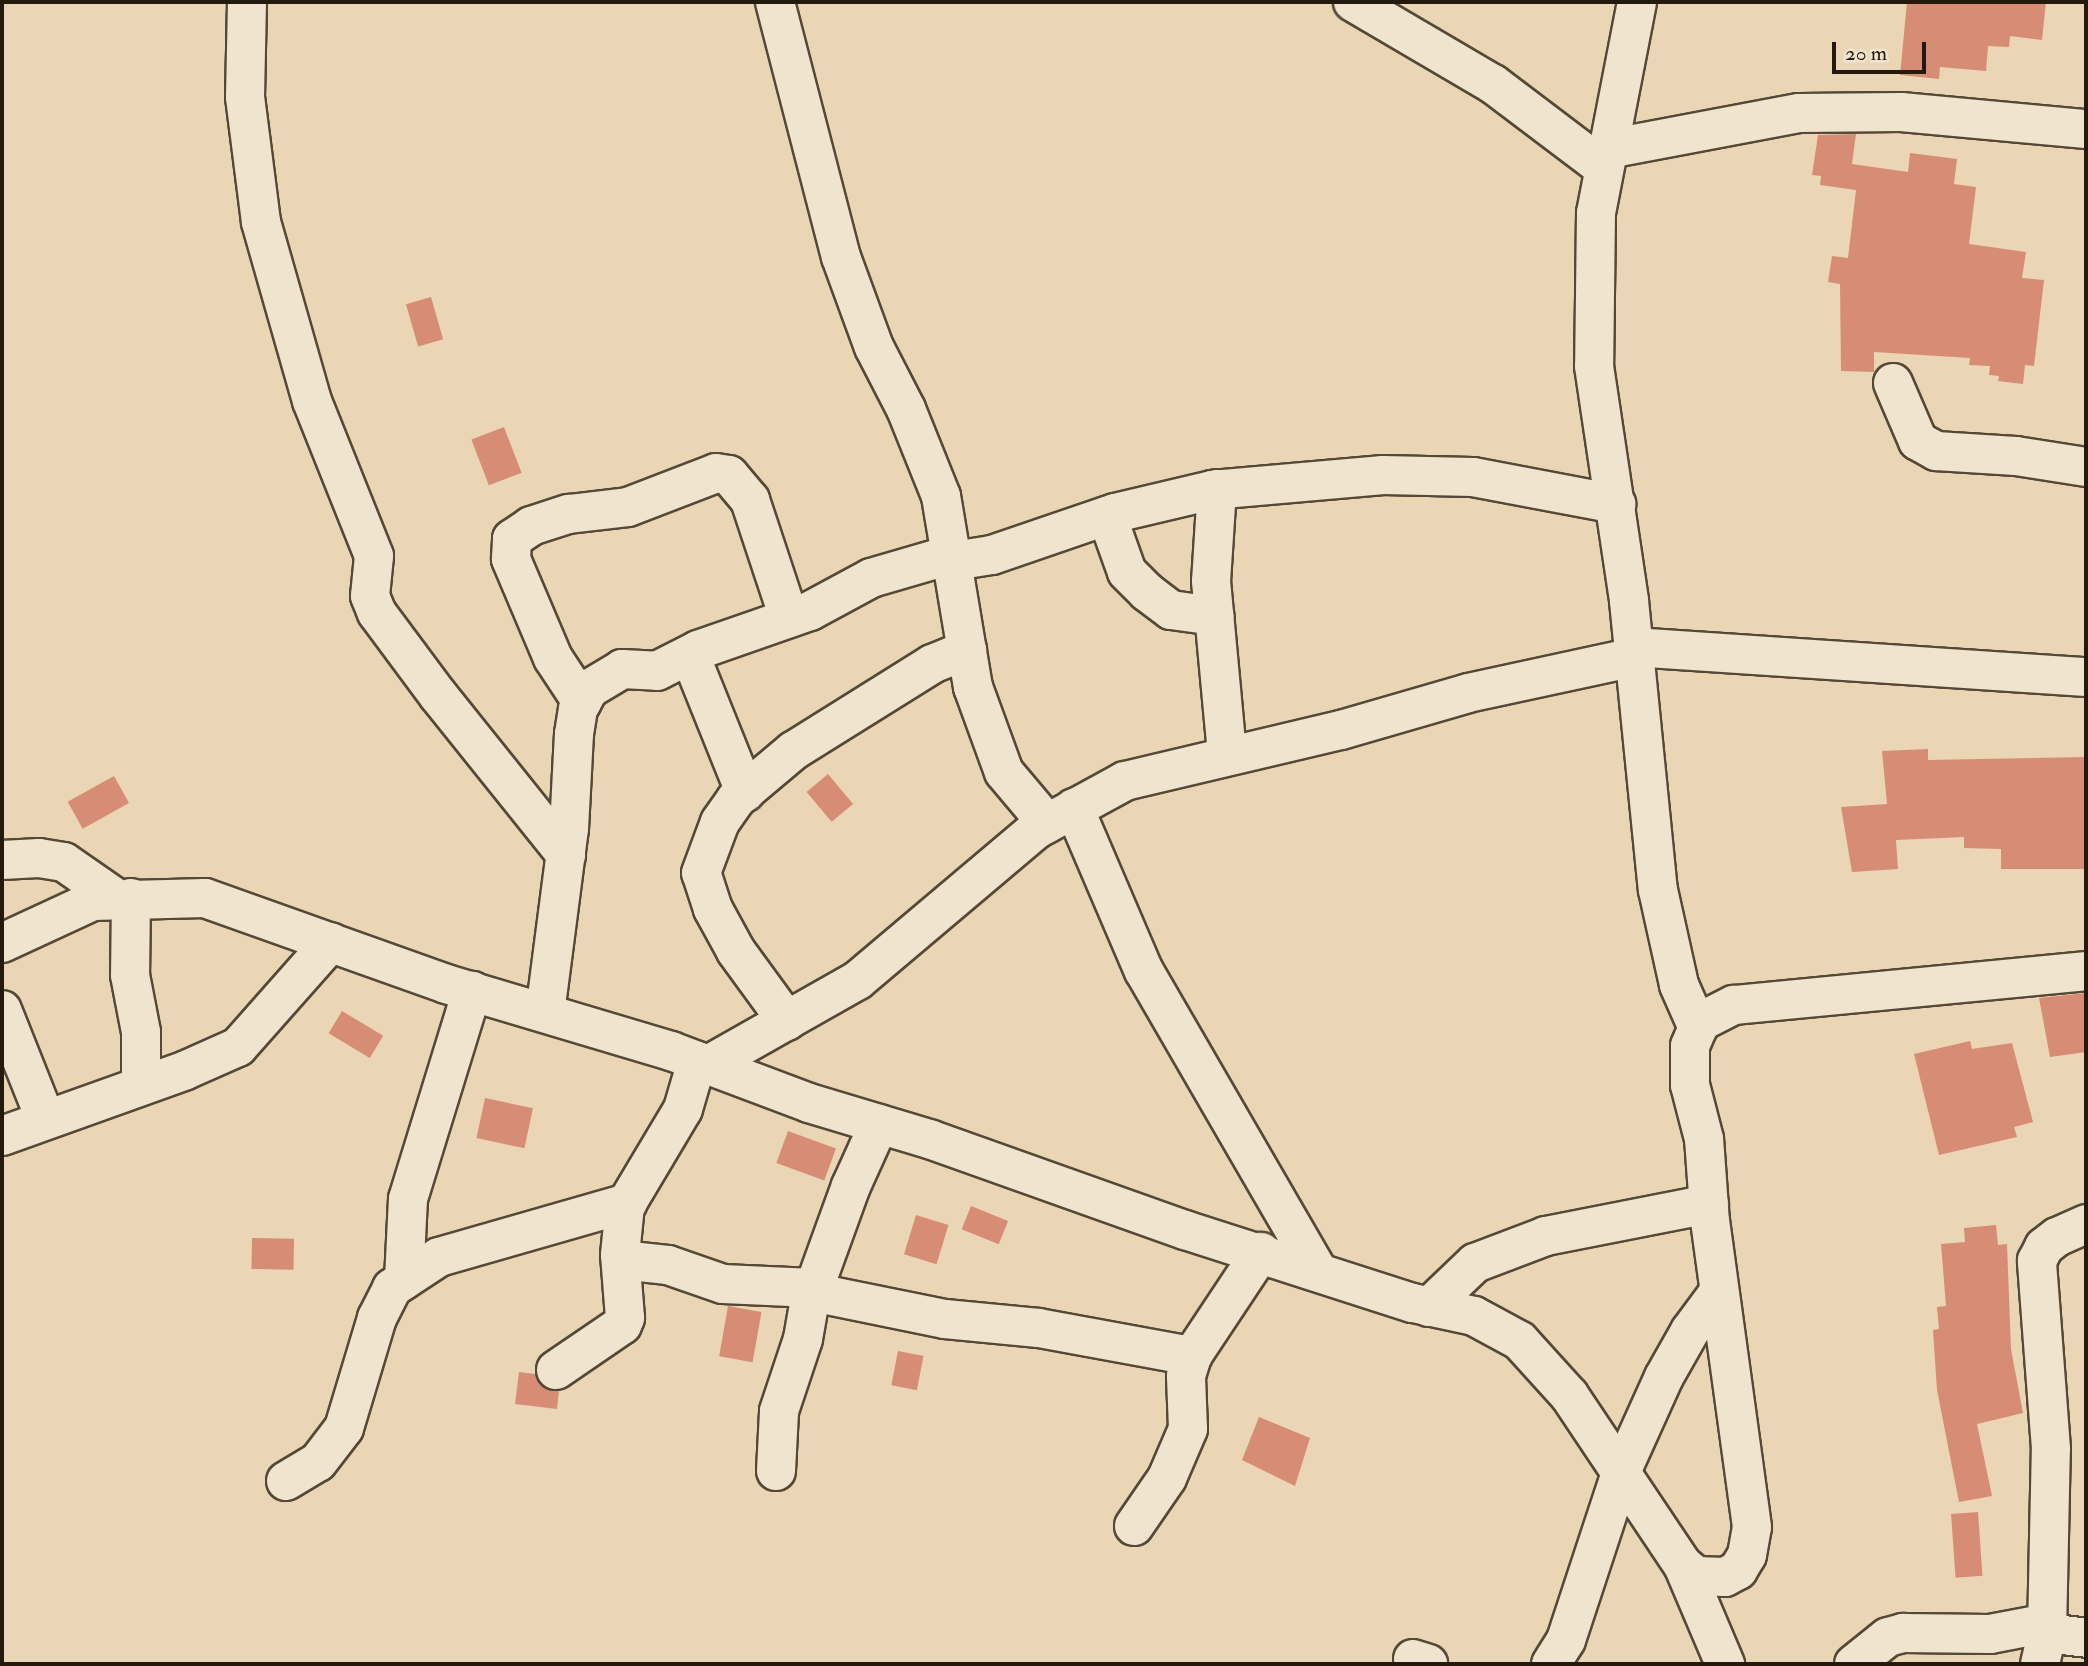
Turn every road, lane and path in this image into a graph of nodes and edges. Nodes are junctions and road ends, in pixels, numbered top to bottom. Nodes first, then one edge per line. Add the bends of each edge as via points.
1 (247, 2) edge
2 (775, 2) edge
3 (1353, 2) edge
4 (1637, 2) edge
5 (2086, 129) edge
6 (1606, 159) junction
7 (1893, 383) dead end
8 (2086, 467) edge
9 (1217, 489) junction
10 (1616, 504) junction
11 (1107, 516) junction
12 (953, 558) junction
13 (1215, 616) junction
14 (789, 618) junction
15 (967, 650) junction
16 (1634, 652) junction
17 (690, 655) junction
18 (2086, 677) edge
19 (582, 702) junction
20 (1227, 754) junction
21 (745, 792) junction
22 (1060, 816) junction
23 (566, 855) junction
24 (2, 860) edge
25 (124, 899) junction
26 (331, 942) junction
27 (2, 943) edge
28 (2086, 971) edge
29 (472, 991) junction
30 (2, 1010) edge
31 (545, 1013) junction
32 (787, 1021) junction
33 (1698, 1028) junction
34 (703, 1063) junction
35 (141, 1086) junction
36 (45, 1118) junction
37 (879, 1124) junction
38 (2, 1136) edge
39 (1709, 1203) junction
40 (625, 1205) junction
41 (2086, 1224) edge
42 (1261, 1252) junction
43 (621, 1260) junction
44 (1317, 1270) junction
45 (404, 1280) junction
46 (813, 1290) junction
47 (1719, 1292) junction
48 (1429, 1307) junction
49 (1192, 1356) junction
50 (556, 1370) dead end
51 (1622, 1470) junction
52 (776, 1471) dead end
53 (286, 1481) dead end
54 (1134, 1527) dead end
55 (1683, 1565) junction
56 (2086, 1638) edge
57 (2044, 1640) edge
58 (1559, 1659) edge
59 (1725, 1664) edge
60 (1854, 1664) edge

1 - 23 street via 245,97 261,222 312,401 374,556 370,596 438,695
2 - 12 street via 841,257 874,347 906,409 941,496
3 - 6 street via 1493,84
4 - 6 street
5 - 6 street via 1901,112 1799,113
6 - 10 street via 1596,213 1594,366
7 - 8 street via 1918,441 1936,452 2016,456
9 - 10 street via 1383,475 1473,477
9 - 11 street
9 - 13 street via 1211,581
10 - 16 street
11 - 12 street via 1060,536
11 - 13 street via 1127,572 1147,592 1171,610
12 - 14 street via 871,578 842,597
12 - 15 street
13 - 20 street
14 - 17 street
14 - 19 street via 750,500 729,475 716,473 628,508 569,513 531,526 512,539 511,559 553,658
15 - 21 street via 932,664 855,709
15 - 22 street via 973,687 1004,772
16 - 18 street
16 - 20 street
16 - 33 street via 1658,890 1679,985
17 - 19 street via 657,671 622,669 589,688
17 - 21 street
19 - 23 street via 574,734
20 - 22 street via 1125,781
21 - 32 street via 720,822 701,873 713,909 736,951
22 - 32 street via 858,980
22 - 44 street via 1143,971
23 - 31 street
24 - 25 street via 64,862
25 - 26 street via 205,898
25 - 27 street via 93,901
25 - 35 street via 130,975 141,1031
26 - 29 street
26 - 35 street via 238,1047
28 - 33 street via 1734,1004 1700,1022
29 - 31 street
29 - 45 street via 408,1199
30 - 36 street
31 - 34 street
32 - 34 street
33 - 39 street via 1690,1046 1690,1085 1704,1139
34 - 37 street
34 - 40 street via 683,1109
35 - 36 street
36 - 38 street
37 - 42 street
37 - 46 street
39 - 47 street
39 - 48 street via 1535,1240 1475,1263
40 - 43 street
40 - 45 street via 439,1257
41 - 57 street via 2044,1247 2037,1262 2051,1449
42 - 44 street
42 - 49 street
43 - 46 street via 668,1265 723,1284
43 - 50 street via 626,1303 622,1325
44 - 48 street
45 - 53 street via 392,1288 377,1318 344,1428 318,1462
46 - 49 street via 945,1319 1039,1328
46 - 52 street via 803,1339 779,1411
47 - 51 street via 1664,1377
47 - 55 street via 1752,1527 1747,1555 1738,1570 1725,1577 1696,1576
48 - 51 street via 1474,1316 1520,1341 1569,1395
49 - 54 street via 1186,1376 1188,1430 1167,1478
51 - 55 street
51 - 58 street
55 - 59 street
56 - 57 street
57 - 60 street via 1903,1633 1888,1637

